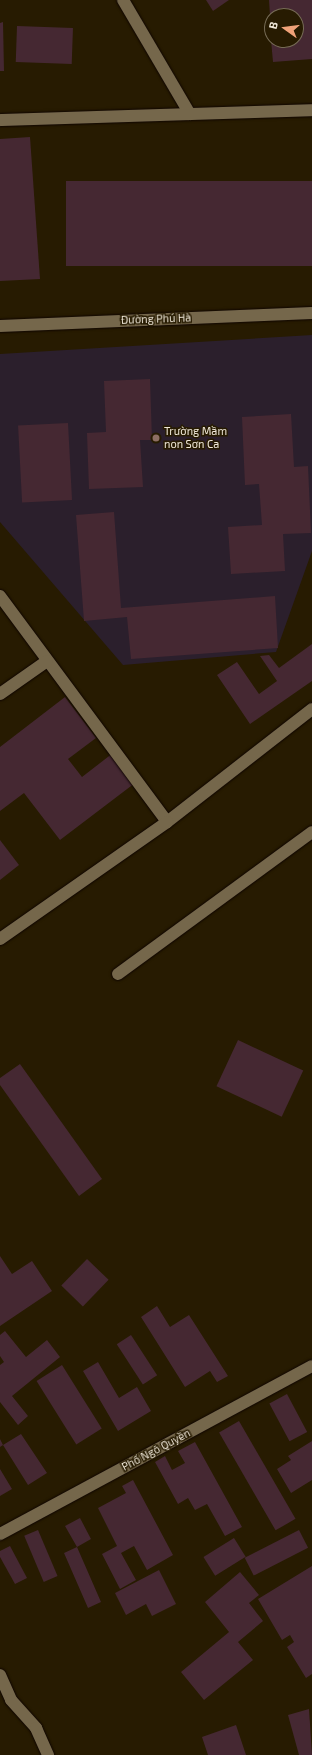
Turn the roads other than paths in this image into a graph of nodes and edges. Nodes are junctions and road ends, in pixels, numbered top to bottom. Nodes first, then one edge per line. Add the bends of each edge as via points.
1 (123, 0) edge
2 (312, 110) edge
3 (190, 114) junction
4 (0, 120) edge
5 (312, 312) edge
6 (0, 326) edge
7 (0, 596) edge
8 (47, 661) junction
9 (0, 694) edge
10 (312, 709) edge
11 (167, 822) junction
12 (312, 832) edge
13 (0, 939) edge
14 (118, 974) dead end
15 (312, 1366) edge
16 (0, 1534) edge
17 (0, 1675) edge
18 (48, 1755) edge

1 - 3 street
2 - 3 street
3 - 4 street
5 - 6 street, Đường Phú Hà
7 - 8 street
8 - 9 street
8 - 11 street
10 - 11 street
11 - 13 street
12 - 14 street
15 - 16 street, Phố Ngô Quyền
17 - 18 street via 11,1700 36,1728

